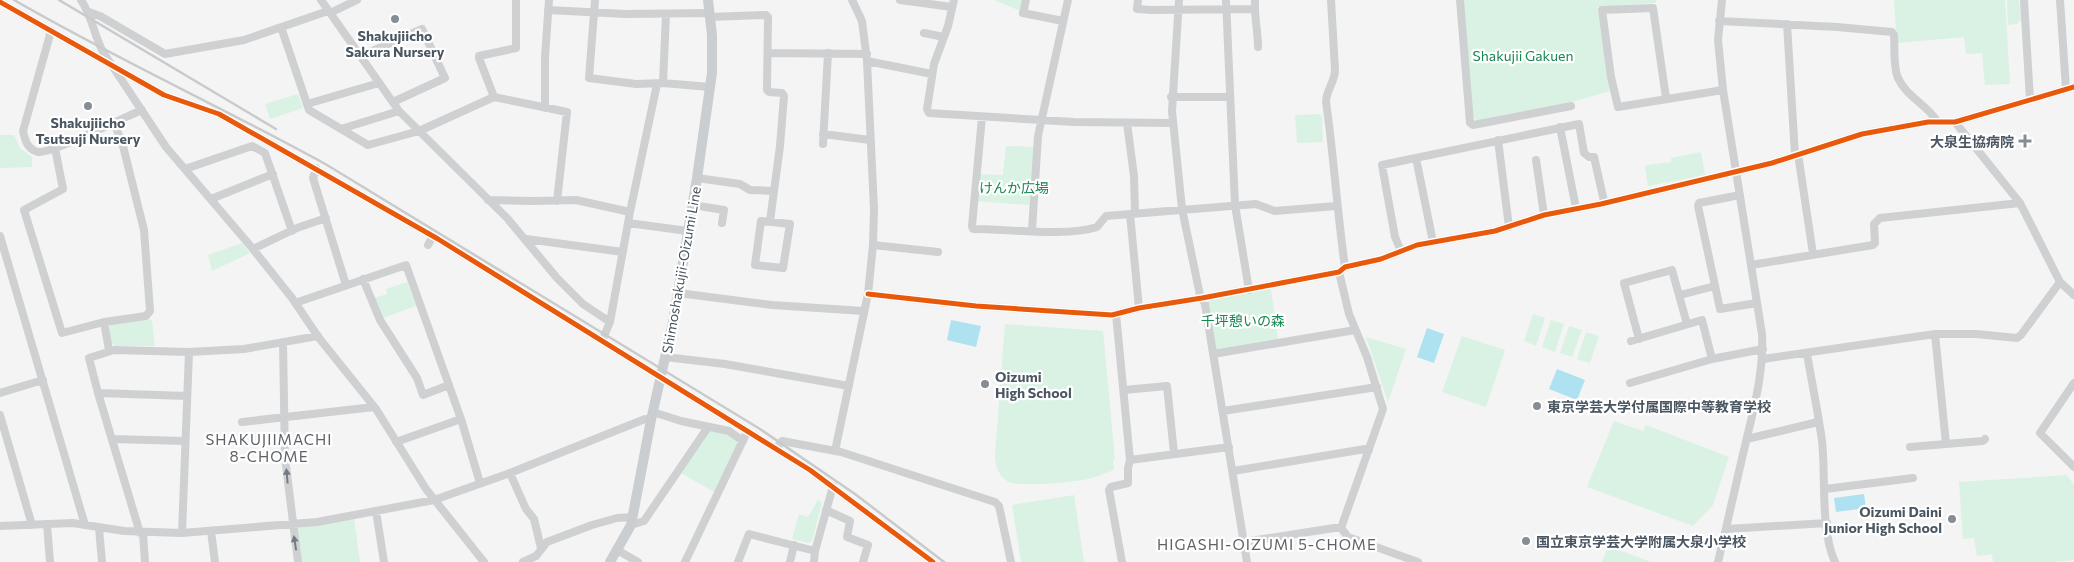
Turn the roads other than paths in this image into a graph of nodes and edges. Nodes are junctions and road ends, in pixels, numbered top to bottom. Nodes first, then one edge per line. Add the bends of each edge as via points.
1 (82, 0) edge
2 (321, 0) edge
3 (357, 0) edge
4 (516, 0) edge
5 (549, 0) edge
6 (594, 0) edge
7 (708, 0) edge
8 (852, 0) edge
9 (900, 0) edge
10 (1026, 0) edge
11 (1068, 0) edge
12 (1138, 0) edge
13 (1179, 0) edge
14 (1226, 0) edge
15 (1255, 0) edge
16 (1331, 0) edge
17 (1460, 0) edge
18 (1722, 0) edge
19 (2024, 0) edge
20 (2060, 0) edge
21 (0, 2) edge
22 (953, 4) edge
23 (1226, 9) junction
24 (1254, 9) junction
25 (548, 10) junction
26 (1178, 10) junction
27 (89, 12) junction
28 (329, 12) junction
29 (594, 12) junction
30 (666, 14) junction
31 (709, 15) junction
32 (1063, 21) junction
33 (1719, 21) junction
34 (1786, 24) junction
35 (281, 27) junction
36 (51, 31) junction
37 (924, 34) dead end
38 (944, 37) junction
39 (1258, 48) dead end
40 (768, 53) junction
41 (828, 53) junction
42 (360, 56) junction
43 (867, 57) junction
44 (112, 66) junction
45 (932, 74) junction
46 (379, 83) junction
47 (660, 83) junction
48 (710, 87) junction
49 (2070, 88) edge
50 (1723, 90) junction
51 (494, 97) junction
52 (1171, 97) junction
53 (1229, 97) junction
54 (1666, 98) junction
55 (2030, 100) junction
56 (393, 102) junction
57 (307, 104) junction
58 (1572, 106) dead end
59 (545, 108) junction
60 (142, 110) junction
61 (399, 111) junction
62 (982, 117) junction
63 (1041, 121) junction
64 (1938, 121) junction
65 (114, 122) junction
66 (1955, 122) junction
67 (1127, 123) junction
68 (1173, 123) junction
69 (1560, 127) junction
70 (341, 129) junction
71 (419, 131) junction
72 (823, 134) junction
73 (870, 140) junction
74 (1498, 140) junction
75 (823, 144) dead end
76 (54, 148) junction
77 (1796, 155) junction
78 (1416, 158) junction
79 (1536, 160) dead end
80 (316, 168) junction
81 (185, 169) junction
82 (1736, 171) junction
83 (273, 174) junction
84 (697, 178) junction
85 (773, 191) junction
86 (1740, 195) junction
87 (211, 199) junction
88 (488, 200) junction
89 (557, 201) junction
90 (1604, 202) junction
91 (2020, 203) junction
92 (693, 205) junction
93 (1235, 205) junction
94 (1336, 206) junction
95 (1576, 208) junction
96 (1182, 209) junction
97 (630, 212) junction
98 (1132, 214) junction
99 (1544, 215) junction
100 (326, 218) junction
101 (770, 221) junction
102 (628, 222) junction
103 (722, 223) dead end
104 (1509, 227) junction
105 (1032, 230) junction
106 (292, 231) junction
107 (688, 231) junction
108 (0, 236) edge
109 (433, 236) junction
110 (526, 239) junction
111 (1433, 242) junction
112 (428, 245) dead end
113 (873, 245) junction
114 (253, 249) junction
115 (1401, 251) junction
116 (623, 252) junction
117 (938, 252) dead end
118 (1813, 254) junction
119 (1751, 265) junction
120 (1342, 269) junction
121 (363, 279) junction
122 (2060, 282) junction
123 (346, 285) junction
124 (1715, 286) junction
125 (1249, 290) junction
126 (678, 293) junction
127 (868, 294) junction
128 (1680, 295) junction
129 (2074, 295) edge
130 (1202, 298) junction
131 (295, 303) junction
132 (1757, 303) junction
133 (1139, 308) junction
134 (864, 311) junction
135 (1116, 314) junction
136 (104, 322) junction
137 (610, 322) junction
138 (1687, 324) junction
139 (1355, 330) junction
140 (1935, 334) junction
141 (318, 336) junction
142 (602, 341) junction
143 (283, 343) junction
144 (1763, 349) junction
145 (109, 350) junction
146 (189, 352) junction
147 (1213, 354) junction
148 (1807, 354) junction
149 (665, 356) junction
150 (1712, 359) junction
151 (1763, 359) junction
152 (661, 377) junction
153 (43, 380) junction
154 (1630, 383) dead end
155 (2074, 383) edge
156 (449, 385) junction
157 (848, 386) junction
158 (1377, 387) junction
159 (1124, 390) junction
160 (0, 393) edge
161 (98, 393) junction
162 (187, 396) junction
163 (374, 407) junction
164 (1223, 411) junction
165 (0, 416) edge
166 (652, 416) junction
167 (284, 418) junction
168 (461, 418) junction
169 (242, 422) dead end
170 (1818, 422) junction
171 (708, 426) junction
172 (747, 432) junction
173 (112, 439) junction
174 (1747, 439) junction
175 (1985, 439) dead end
176 (185, 441) junction
177 (742, 441) junction
178 (396, 442) junction
179 (1946, 444) junction
180 (1228, 447) junction
181 (1910, 447) dead end
182 (776, 450) junction
183 (1369, 450) junction
184 (835, 451) junction
185 (1174, 453) junction
186 (1130, 460) junction
187 (2074, 467) edge
188 (1232, 471) junction
189 (510, 473) junction
190 (1913, 478) dead end
191 (480, 483) junction
192 (833, 486) junction
193 (1824, 490) junction
194 (434, 500) junction
195 (826, 510) junction
196 (376, 511) junction
197 (632, 521) junction
198 (1827, 523) junction
199 (47, 524) junction
200 (32, 525) junction
201 (85, 525) junction
202 (292, 525) junction
203 (0, 526) edge
204 (99, 528) junction
205 (1342, 528) junction
206 (1726, 529) junction
207 (211, 532) junction
208 (142, 533) junction
209 (182, 533) junction
210 (1244, 542) junction
211 (794, 546) junction
212 (541, 548) junction
213 (618, 550) junction
214 (815, 551) junction
215 (1396, 558) edge
216 (50, 562) edge
217 (102, 562) edge
218 (145, 562) edge
219 (214, 562) edge
220 (298, 562) edge
221 (384, 562) edge
222 (484, 562) edge
223 (523, 562) edge
224 (610, 562) edge
225 (638, 562) edge
226 (685, 562) edge
227 (738, 562) edge
228 (790, 562) edge
229 (814, 562) edge
230 (863, 562) edge
231 (933, 562) edge
232 (1011, 562) edge
233 (1122, 562) edge
234 (1247, 562) edge
235 (1418, 562) edge
236 (1718, 562) edge
237 (1835, 562) edge

1 - 27 street
2 - 28 street
3 - 28 street
4 - 51 street via 516,48 479,56
5 - 25 street
6 - 29 street
7 - 31 main road, Shimoshakujii-Oizumi Line
8 - 43 street via 862,21
9 - 22 street
10 - 32 street via 1023,13
11 - 32 street
12 - 26 street via 1139,9
13 - 26 street
14 - 23 street
15 - 24 street
16 - 94 street via 1335,76 1326,95
17 - 58 street via 1470,123
18 - 33 street
19 - 55 street
20 - 49 street
21 - 36 street
22 - 38 street
23 - 24 street
23 - 26 street
23 - 53 street
24 - 39 street
25 - 29 street
25 - 59 street
26 - 52 street
27 - 35 street via 165,54 244,40
27 - 44 street via 96,40
28 - 35 street
28 - 42 street
29 - 30 street
29 - 47 street via 589,78 636,84
30 - 31 street
30 - 47 street
31 - 40 street via 767,16
31 - 48 main road, Shimoshakujii-Oizumi Line via 713,54
32 - 63 street
33 - 34 street
33 - 50 street
34 - 64 street via 1892,32 1898,78
34 - 77 street
35 - 57 street
36 - 44 street
36 - 76 street via 23,131 32,149 38,152
37 - 38 street
38 - 45 street
40 - 41 street
40 - 85 street via 767,90 784,96
41 - 43 street
41 - 72 street
42 - 46 street
42 - 56 street via 422,30 444,78
43 - 45 street
43 - 73 street
44 - 60 street
44 - 80 street via 164,95 219,114
45 - 62 street via 928,112
46 - 56 street
46 - 57 street
47 - 48 street
47 - 97 street
48 - 84 main road, Shimoshakujii-Oizumi Line
49 - 55 street
50 - 54 street
50 - 82 street
51 - 59 street
51 - 71 street
52 - 53 street
52 - 68 street
53 - 93 street
54 - 54 street via 1654,8 1602,10 1617,107
55 - 66 street
56 - 61 street
57 - 70 street via 309,110
59 - 89 street via 566,112
60 - 65 street
60 - 81 street
61 - 70 street
61 - 71 street
62 - 63 street
62 - 105 street via 972,228
63 - 67 street
63 - 105 street
64 - 66 street
64 - 77 street via 1862,134
65 - 76 street
65 - 136 street via 144,230 150,311 146,316
66 - 91 street
67 - 68 street
67 - 98 street via 1134,176
68 - 96 street
69 - 74 street
69 - 90 street via 1579,124 1584,153 1594,157
69 - 95 street
70 - 71 street via 368,146
71 - 88 street
72 - 73 street
72 - 75 street
73 - 113 street
74 - 78 street
74 - 104 street
76 - 136 street via 63,189 24,210 62,333
77 - 82 street
77 - 118 street
78 - 111 street
78 - 115 street via 1382,164 1395,237
79 - 99 street
80 - 100 street via 314,178
80 - 109 street
81 - 83 street via 252,146 265,153
81 - 87 street
82 - 86 street
82 - 90 street
83 - 87 street
83 - 106 street
84 - 85 street via 740,184 750,190
84 - 92 main road, Shimoshakujii-Oizumi Line
85 - 101 street
86 - 119 street
86 - 124 street via 1699,203 1698,206
87 - 114 street
88 - 89 street
88 - 110 street
89 - 97 street via 576,200
90 - 95 street
91 - 118 street via 1880,218 1874,224 1875,244
91 - 122 street
92 - 103 street via 724,210
92 - 107 main road, Shimoshakujii-Oizumi Line
93 - 94 street via 1259,204 1275,211
93 - 96 street
93 - 125 street
94 - 120 street
95 - 99 street
96 - 98 street
96 - 130 street
97 - 102 street
98 - 105 street via 1104,216 1095,228 1052,232
98 - 133 street
99 - 104 street
100 - 106 street
100 - 123 street
101 - 101 street via 760,222 755,265 782,268 790,224
102 - 107 street
102 - 116 street
104 - 111 street
106 - 114 street
107 - 126 main road, Shimoshakujii-Oizumi Line
108 - 153 street
109 - 112 street
109 - 142 street
110 - 116 street
110 - 137 street via 583,304
111 - 115 street
113 - 117 street
113 - 127 street
114 - 131 street
115 - 120 street
116 - 137 street
118 - 119 street
119 - 132 street
120 - 125 street
120 - 139 street via 1349,314
121 - 123 street
121 - 156 street via 380,320 417,378 423,395
121 - 156 street via 406,265
122 - 129 street
122 - 140 street via 2019,337
123 - 131 street
124 - 128 street
124 - 132 street via 1720,310
125 - 130 street
126 - 134 street via 772,305
126 - 149 main road, Shimoshakujii-Oizumi Line
127 - 134 street
127 - 135 street via 976,306
128 - 138 street
128 - 138 street via 1672,270 1624,282 1635,340
130 - 133 street
130 - 147 street
131 - 141 street
132 - 144 street
133 - 135 street
134 - 157 street
135 - 159 street
136 - 145 street
137 - 142 street
138 - 150 street via 1702,320
139 - 147 street
139 - 158 street
140 - 148 street
140 - 179 street
141 - 143 street
141 - 163 street
142 - 152 street
143 - 146 street
143 - 167 street
144 - 150 street
144 - 151 street
145 - 146 street
145 - 161 street via 88,359
146 - 162 street
147 - 164 street
148 - 151 street
148 - 170 street
149 - 152 main road, Shimoshakujii-Oizumi Line
149 - 157 street
150 - 154 street
151 - 174 street
152 - 166 main road, Shimoshakujii-Oizumi Line
152 - 172 street
153 - 160 street
153 - 201 street
155 - 187 street via 2040,433
156 - 168 street
157 - 184 street
158 - 164 street
158 - 183 street via 1383,409
159 - 185 street via 1167,386
159 - 186 street
161 - 162 street
161 - 173 street
162 - 176 street
163 - 167 street
163 - 178 street
164 - 180 street
165 - 200 street
166 - 171 street
166 - 189 street
166 - 197 main road, Shimoshakujii-Oizumi Line
167 - 169 street
202 -> 167 street
168 - 178 street
168 - 191 street
170 - 174 street
170 - 193 street
171 - 177 street via 729,431
171 - 197 street via 644,522
172 - 177 street
172 - 182 street
173 - 176 street
173 - 208 street
174 - 206 street
175 - 179 street
176 - 209 street
177 - 226 street
178 - 194 street
179 - 181 street
180 - 185 street
180 - 188 street
182 - 184 street via 782,440
182 - 192 street
183 - 188 street
183 - 205 street
184 - 232 street via 995,502 999,506
185 - 186 street
186 - 233 street via 1128,484 1109,490
188 - 210 street
189 - 191 street
189 - 212 street via 534,519
190 - 193 street
191 - 194 street
192 - 195 street
192 - 231 street
193 - 198 street
194 - 196 street
194 - 222 street
195 - 214 street
195 - 230 street via 850,521 847,537 868,545
196 - 202 street
196 - 221 street
197 - 212 street via 617,518 592,525 547,542
197 - 213 main road, Shimoshakujii-Oizumi Line
198 - 206 street
198 - 237 street
199 - 200 street
199 - 201 street
199 - 216 street
200 - 203 street
201 - 204 street
202 - 207 street
220 -> 202 street
204 - 208 street
204 - 217 street
205 - 210 street
205 - 215 street via 1348,537
206 - 236 street
207 - 209 street
207 - 219 street
208 - 209 street
208 - 218 street
210 - 234 street
211 - 214 street
211 - 227 street via 749,534
211 - 228 street
212 - 223 street via 536,556
213 - 224 main road, Shimoshakujii-Oizumi Line
213 - 225 street
214 - 229 street
215 - 235 street

